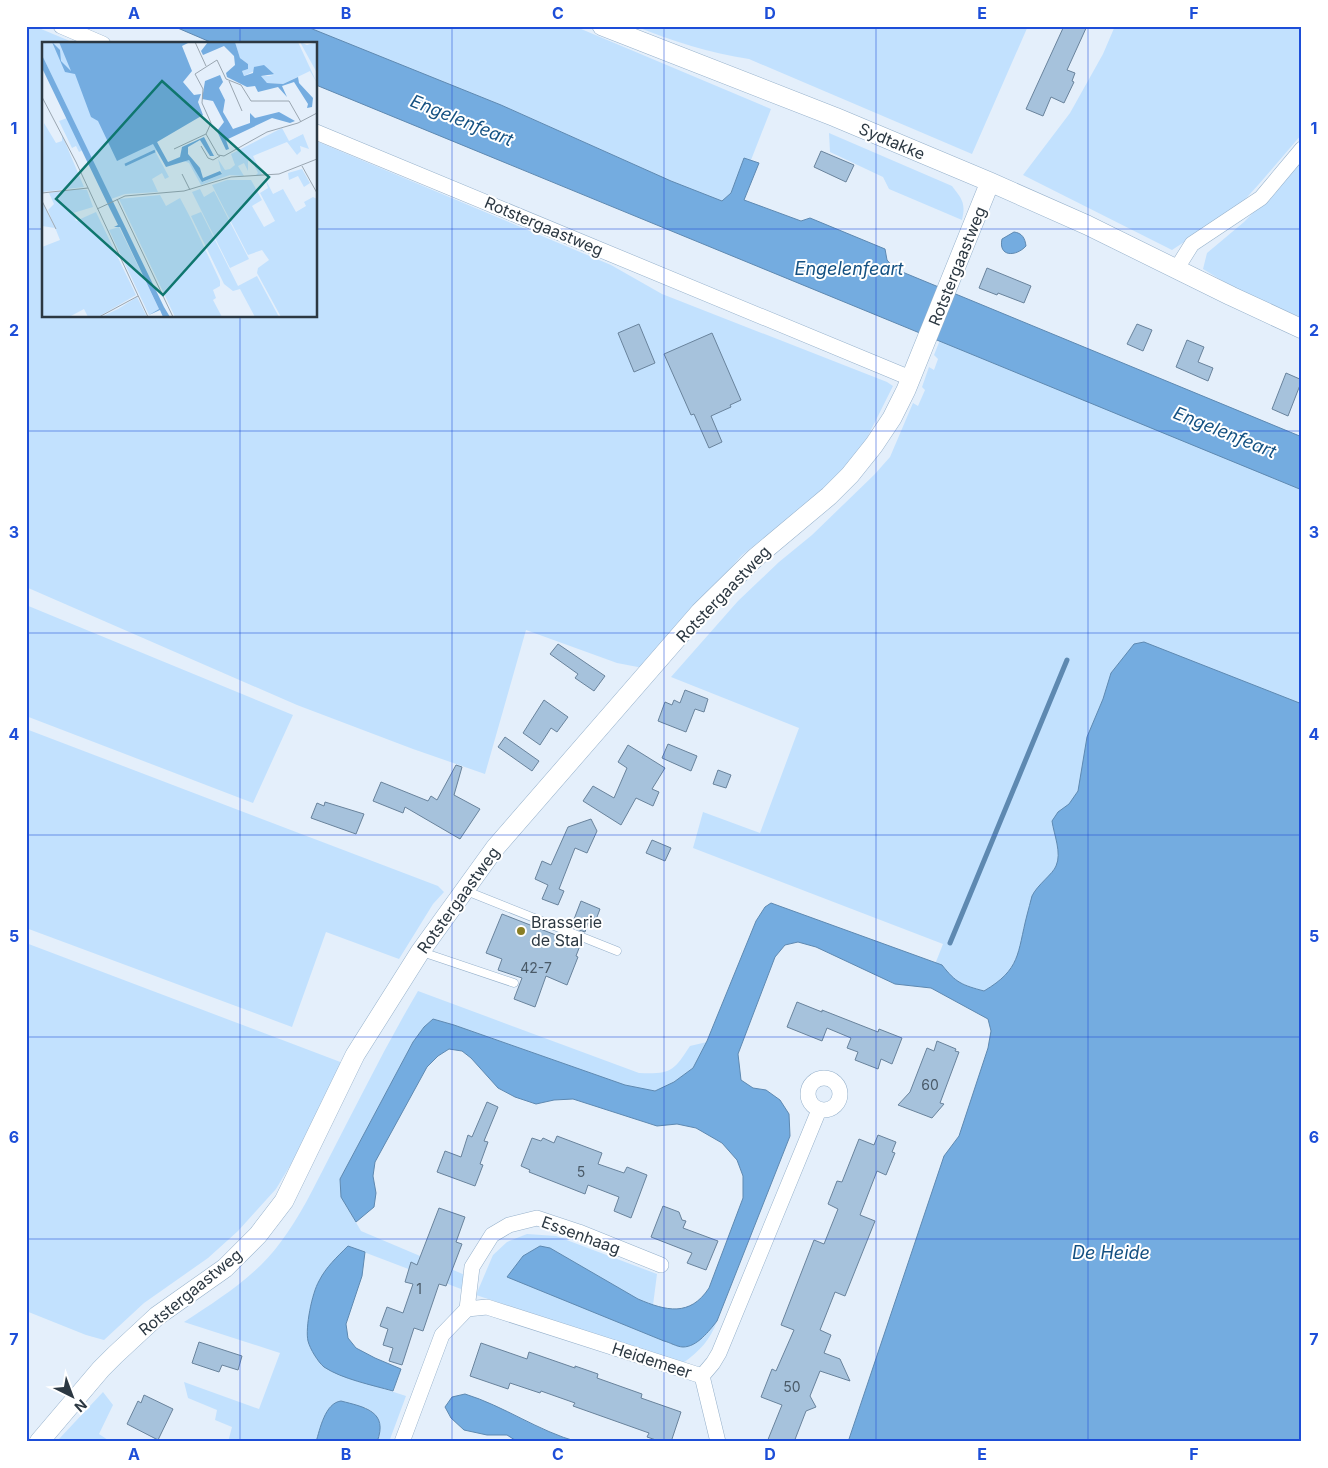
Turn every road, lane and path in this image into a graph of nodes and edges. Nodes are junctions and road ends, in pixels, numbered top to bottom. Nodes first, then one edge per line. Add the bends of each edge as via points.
1 (61, 26) edge
2 (602, 26) edge
3 (99, 42) edge
4 (318, 133) edge
5 (1302, 149) edge
6 (990, 182) junction
7 (1177, 268) junction
8 (1302, 329) edge
9 (910, 378) junction
10 (464, 890) junction
11 (617, 951) dead end
12 (420, 952) junction
13 (514, 984) dead end
14 (819, 1110) dead end
15 (661, 1265) dead end
16 (467, 1309) junction
17 (702, 1376) junction
18 (39, 1442) edge
19 (402, 1442) edge
20 (718, 1442) edge

1 - 3 street
2 - 6 street, Sydtakke
4 - 9 street, Rotstergaastweg
5 - 7 street via 1261,198 1192,244
6 - 7 street, Sydtakke
6 - 9 street, Rotstergaastweg
7 - 8 street, Sydtakke
9 - 10 street, Rotstergaastweg via 892,418 850,475 754,558 700,612 495,848
10 - 11 lane
10 - 12 street, Rotstergaastweg
12 - 13 lane
12 - 18 street, Rotstergaastweg via 355,1055 284,1201 274,1215 224,1268 157,1316 101,1369
14 - 17 street, Heidemeer via 719,1353
15 - 16 street, Essenhaag via 537,1218 509,1225 492,1236 472,1267
16 - 17 street, Heidemeer via 487,1307
16 - 19 street via 442,1335
17 - 20 street

